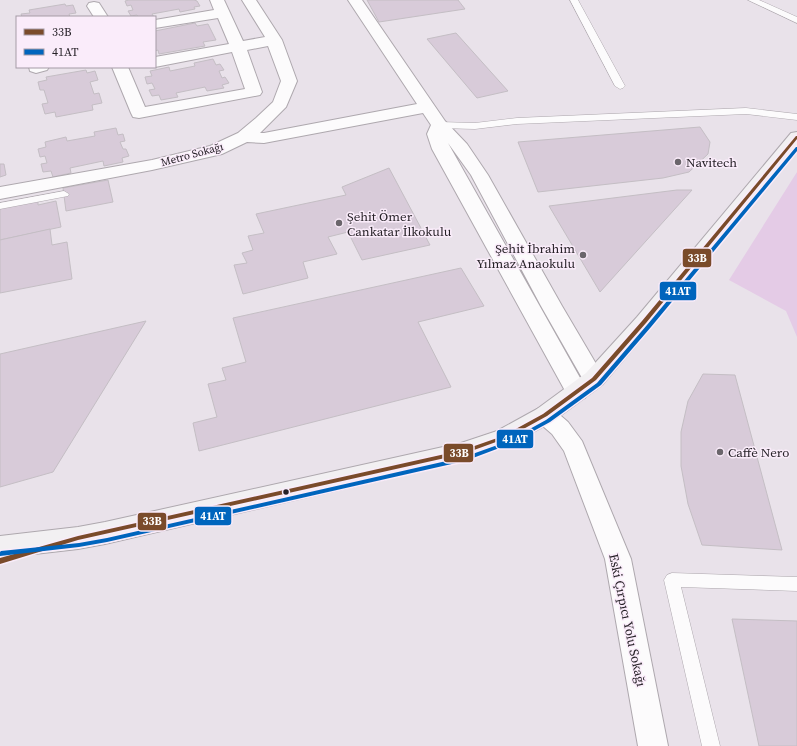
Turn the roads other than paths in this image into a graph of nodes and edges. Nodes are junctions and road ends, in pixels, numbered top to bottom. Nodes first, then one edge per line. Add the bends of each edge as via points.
1 (249, 0) edge
2 (355, 0) edge
3 (574, 0) edge
4 (752, 0) edge
5 (220, 6) edge
6 (797, 20) edge
7 (156, 24) edge
8 (274, 40) junction
9 (238, 46) junction
10 (156, 62) edge
11 (121, 68) edge
12 (620, 86) dead end
13 (428, 107) junction
14 (797, 117) edge
15 (439, 125) junction
16 (244, 137) junction
17 (797, 137) edge
18 (0, 193) edge
19 (64, 194) dead end
20 (0, 206) edge
21 (594, 379) junction
22 (577, 392) junction
23 (545, 415) junction
24 (78, 538) junction
25 (0, 547) edge
26 (0, 561) edge
27 (797, 584) edge
28 (653, 746) edge
29 (710, 746) edge

1 - 8 street, Metro Sokağı
2 - 13 street
3 - 12 lane
4 - 6 lane
5 - 7 street
5 - 9 street
8 - 9 street
8 - 16 street, Metro Sokağı via 289,81 280,104
9 - 10 street
9 - 11 street via 254,92 138,113
13 - 15 street
13 - 16 street via 264,138
14 - 15 lane via 746,111 517,121 475,126
15 - 21 street via 461,148 485,186
15 - 22 street via 436,134 444,156
16 - 18 street, Metro Sokağı via 202,154
17 - 21 main road
19 - 20 lane
21 - 22 main road
22 - 23 main road
23 - 24 main road via 505,437 463,452
23 - 28 street, Eski Çırpıcı Yolu Sokağı via 560,428 574,448 618,559
24 - 25 main road
24 - 26 main road
27 - 29 lane via 672,580

